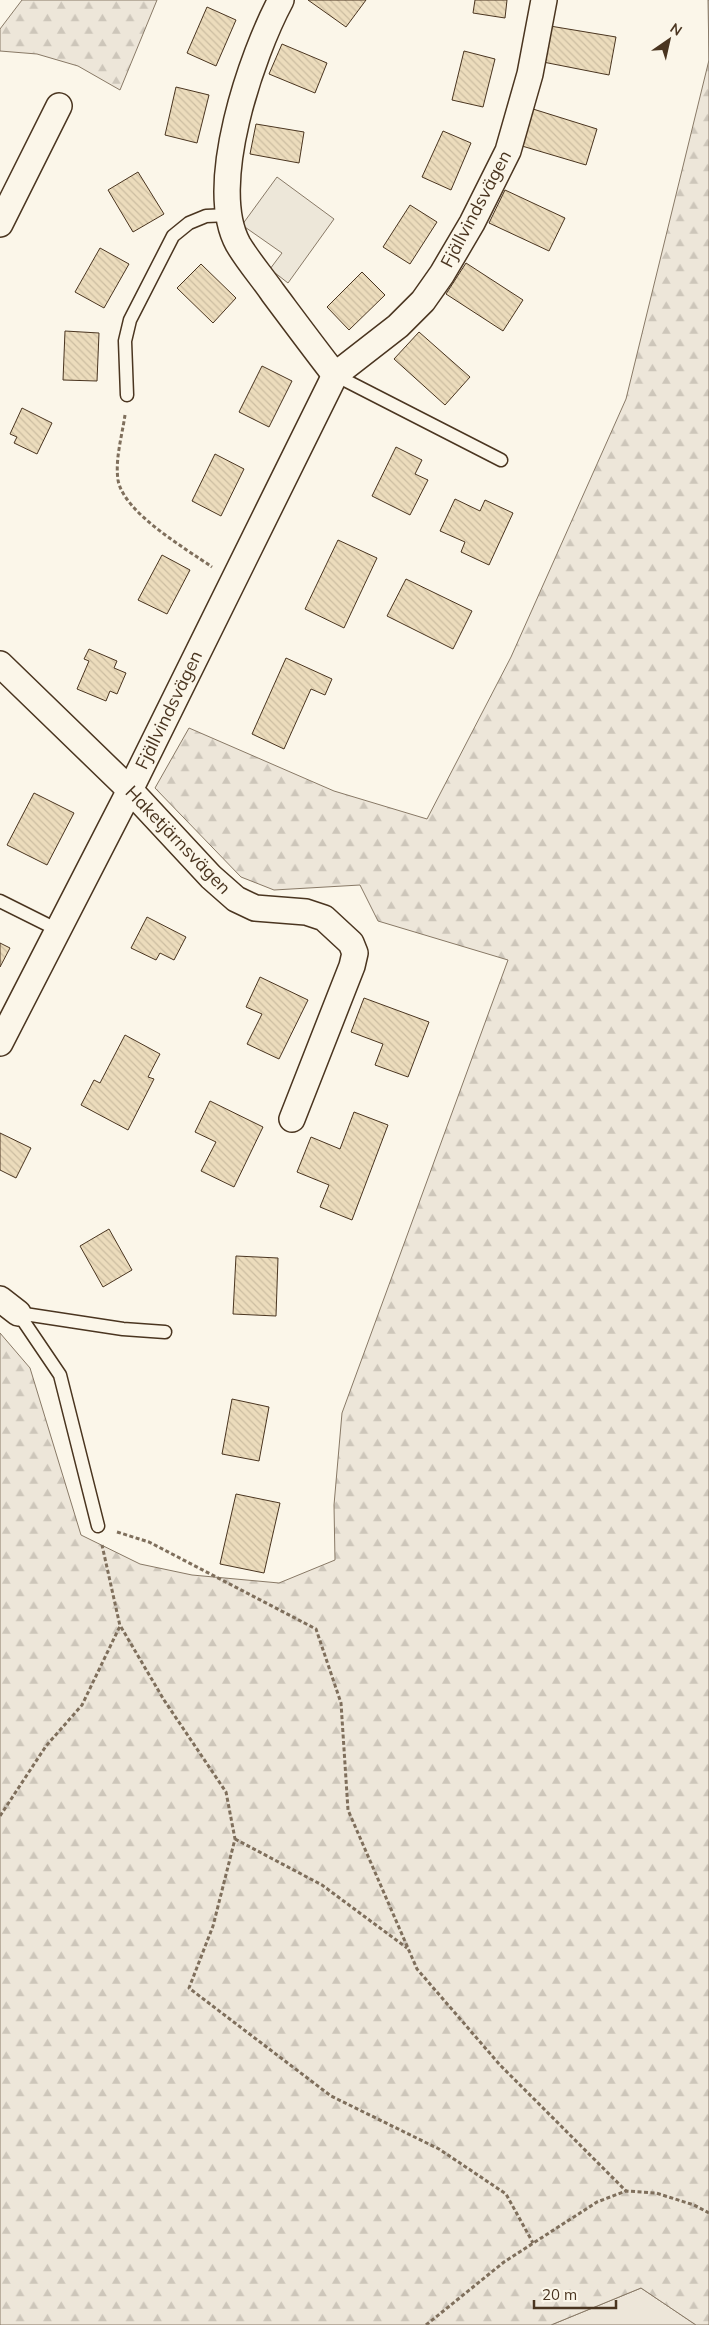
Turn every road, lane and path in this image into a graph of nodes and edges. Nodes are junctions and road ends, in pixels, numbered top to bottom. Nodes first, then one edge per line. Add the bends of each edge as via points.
1 (281, 0) edge
2 (544, 0) edge
3 (59, 106) dead end
4 (229, 215) junction
5 (0, 224) edge
6 (335, 376) junction
7 (127, 395) joint
8 (502, 460) dead end
9 (233, 582) junction
10 (0, 664) edge
11 (130, 790) junction
12 (0, 902) edge
13 (58, 930) junction
14 (0, 1043) edge
15 (292, 1119) dead end
16 (9, 1306) edge
17 (166, 1332) dead end
18 (98, 1526) junction
19 (120, 1626) junction
20 (0, 1816) edge
21 (235, 1839) junction
22 (408, 1949) junction
23 (626, 2191) junction
24 (709, 2213) edge
25 (533, 2243) junction
26 (426, 2325) edge

1 - 4 street via 265,30 245,87 234,132 228,176
2 - 6 street, Fjällvindsvägen via 530,74 508,151 472,223 423,301 398,326
3 - 5 street
4 - 6 street via 237,243
4 - 7 lane via 206,216 189,223 173,236 130,320 125,341
6 - 8 lane
6 - 9 street, Fjällvindsvägen
7 - 9 path via 118,479 123,495 136,512
9 - 11 street, Fjällvindsvägen
10 - 11 street, Haketjärnsvägen
11 - 13 street, Fjällvindsvägen
11 - 15 street, Haketjärnsvägen via 211,877 236,899 255,908 306,912 324,918 351,942 354,952 352,966
12 - 13 lane
13 - 14 street, Fjällvindsvägen
16 - 17 lane via 123,1329
16 - 18 lane via 60,1375
18 - 19 path
18 - 22 path via 148,1542 316,1629 341,1703 348,1810
19 - 20 path via 82,1705 46,1746
19 - 21 path via 164,1700 226,1792
21 - 22 path via 322,1885
21 - 25 path via 213,1926 189,1988 331,2096 439,2149 506,2194
22 - 23 path via 416,1969 500,2065
23 - 24 path via 656,2193
23 - 25 path via 597,2202
25 - 26 path via 504,2262

